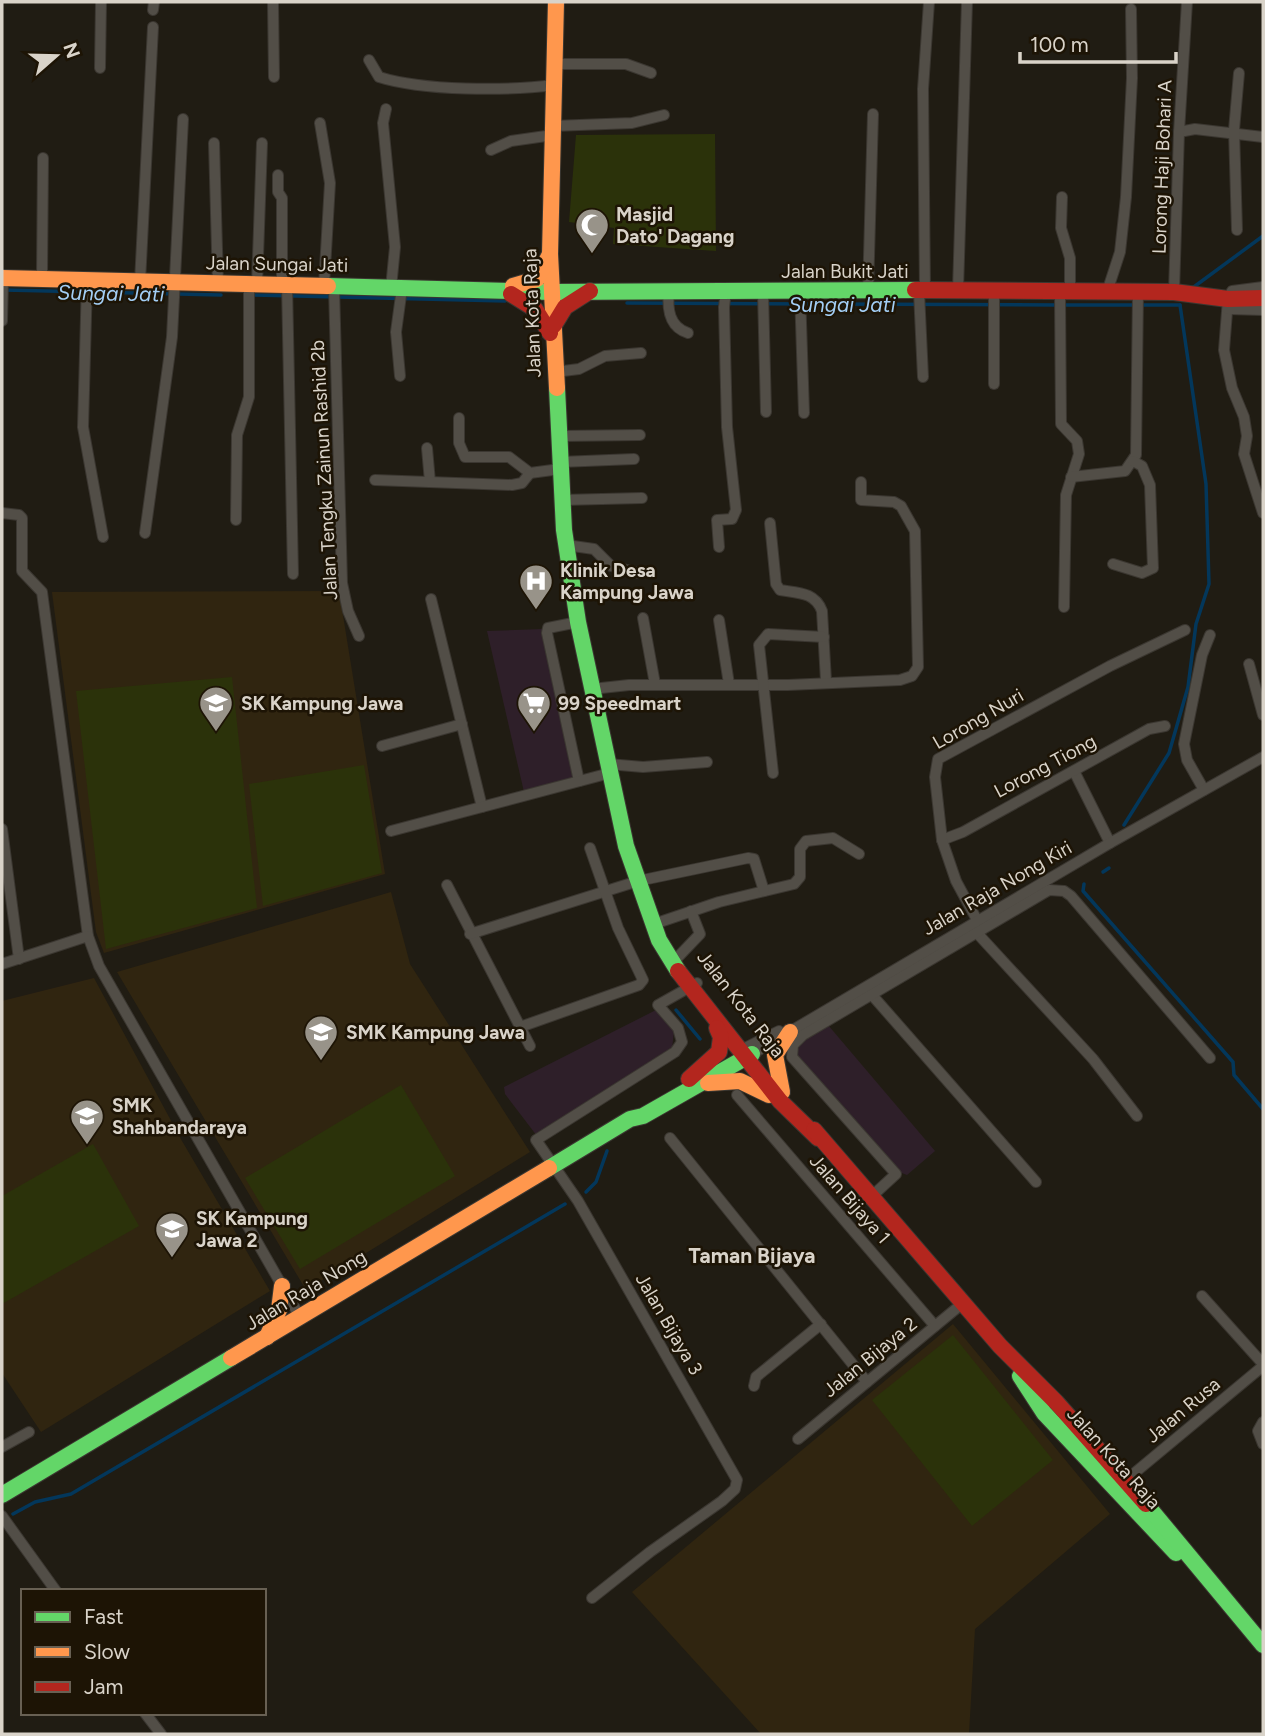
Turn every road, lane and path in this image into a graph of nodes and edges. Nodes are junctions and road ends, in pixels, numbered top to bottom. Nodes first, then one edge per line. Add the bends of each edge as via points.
1 (101, 2) edge
2 (273, 2) edge
3 (556, 2) edge
4 (929, 2) edge
5 (967, 2) edge
6 (1187, 2) edge
7 (1131, 9) dead end
8 (153, 27) dead end
9 (369, 60) dead end
10 (555, 64) junction
11 (100, 68) dead end
12 (651, 73) dead end
13 (1239, 73) dead end
14 (274, 77) dead end
15 (554, 85) junction
16 (386, 109) dead end
17 (873, 114) dead end
18 (664, 115) dead end
19 (183, 119) dead end
20 (320, 123) dead end
21 (553, 130) junction
22 (1179, 132) junction
23 (1234, 136) junction
24 (1263, 137) edge
25 (214, 143) dead end
26 (262, 143) dead end
27 (491, 150) dead end
28 (43, 158) dead end
29 (278, 175) dead end
30 (1062, 197) dead end
31 (1237, 230) dead end
32 (550, 254) junction
33 (42, 279) junction
34 (140, 282) junction
35 (3, 284) edge
36 (218, 284) junction
37 (253, 284) junction
38 (87, 287) junction
39 (1263, 288) edge
40 (175, 290) junction
41 (286, 290) junction
42 (496, 290) junction
43 (592, 290) junction
44 (958, 290) junction
45 (331, 291) junction
46 (551, 292) junction
47 (868, 292) junction
48 (1107, 292) junction
49 (398, 293) junction
50 (1065, 293) junction
51 (1183, 293) junction
52 (1263, 298) edge
53 (725, 299) junction
54 (763, 299) junction
55 (799, 299) junction
56 (921, 299) junction
57 (669, 300) junction
58 (995, 300) junction
59 (1138, 302) junction
60 (1228, 304) junction
61 (1263, 310) edge
62 (2, 321) edge
63 (553, 333) junction
64 (688, 333) dead end
65 (641, 353) dead end
66 (555, 372) junction
67 (400, 376) dead end
68 (923, 377) dead end
69 (994, 384) dead end
70 (766, 412) dead end
71 (803, 413) dead end
72 (459, 418) dead end
73 (640, 435) dead end
74 (559, 436) junction
75 (427, 448) dead end
76 (634, 460) dead end
77 (1133, 461) junction
78 (560, 466) junction
79 (530, 473) junction
80 (1071, 477) junction
81 (375, 480) dead end
82 (430, 482) junction
83 (861, 482) dead end
84 (642, 498) dead end
85 (562, 500) junction
86 (2, 513) edge
87 (1263, 513) edge
88 (236, 520) dead end
89 (770, 523) dead end
90 (145, 533) dead end
91 (103, 537) dead end
92 (566, 545) junction
93 (719, 547) dead end
94 (1113, 564) dead end
95 (639, 573) dead end
96 (293, 574) dead end
97 (431, 599) dead end
98 (1064, 607) dead end
99 (643, 618) dead end
100 (719, 620) dead end
101 (578, 622) junction
102 (1185, 630) dead end
103 (1210, 635) dead end
104 (359, 636) dead end
105 (824, 637) junction
106 (1249, 664) dead end
107 (826, 681) junction
108 (762, 683) junction
109 (655, 684) junction
110 (729, 684) junction
111 (592, 689) junction
112 (1263, 715) edge
113 (462, 724) junction
114 (1164, 726) dead end
115 (382, 747) dead end
116 (1263, 757) edge
117 (707, 762) dead end
118 (609, 768) junction
119 (1074, 771) junction
120 (773, 773) dead end
121 (579, 781) junction
122 (1204, 790) junction
123 (482, 807) junction
124 (2, 829) edge
125 (391, 831) dead end
126 (942, 840) junction
127 (1110, 843) junction
128 (590, 848) dead end
129 (859, 854) dead end
130 (638, 881) junction
131 (447, 885) dead end
132 (764, 891) junction
133 (605, 892) junction
134 (691, 911) junction
135 (977, 920) junction
136 (656, 928) junction
137 (977, 933) junction
138 (470, 934) junction
139 (88, 936) junction
140 (678, 957) junction
141 (19, 958) junction
142 (2, 964) edge
143 (693, 986) junction
144 (872, 995) junction
145 (712, 1018) junction
146 (808, 1020) junction
147 (520, 1027) junction
148 (790, 1032) junction
149 (530, 1046) dead end
150 (746, 1053) junction
151 (1210, 1058) dead end
152 (692, 1083) junction
153 (737, 1096) dead end
154 (781, 1097) junction
155 (1137, 1115) dead end
156 (670, 1138) dead end
157 (554, 1164) junction
158 (1036, 1182) dead end
159 (871, 1197) junction
160 (282, 1286) junction
161 (1202, 1296) dead end
162 (963, 1303) junction
163 (300, 1318) junction
164 (821, 1324) junction
165 (936, 1326) junction
166 (265, 1339) junction
167 (1263, 1365) edge
168 (867, 1382) junction
169 (754, 1386) dead end
170 (1261, 1426) edge
171 (29, 1432) dead end
172 (798, 1438) dead end
173 (1263, 1444) edge
174 (2, 1447) edge
175 (1119, 1485) junction
176 (2, 1494) edge
177 (2, 1516) edge
178 (55, 1589) edge
179 (592, 1598) dead end
180 (1263, 1645) edge
181 (147, 1715) edge
182 (161, 1734) edge

1 - 11 street
2 - 14 street
3 - 10 main road, Jalan Kota Raja
4 - 56 street via 923,89
5 - 44 street
6 - 22 street, Lorong Haji Bohari A
7 - 48 street via 1126,197 1120,252
8 - 34 street
9 - 15 street via 379,77 393,82 462,87
10 - 12 street via 626,64
10 - 15 main road, Jalan Kota Raja
13 - 23 street
15 - 21 main road, Jalan Kota Raja
16 - 49 street via 383,123
17 - 47 street
18 - 21 street via 632,123
19 - 40 street
20 - 45 street, Jalan Tengku Zainun Rashid 2b via 330,183
21 - 27 street
21 - 32 main road, Jalan Kota Raja
22 - 23 street via 1195,129
22 - 51 street, Lorong Haji Bohari A
23 - 24 street
23 - 31 street
25 - 36 street
26 - 37 street
28 - 33 street
29 - 41 street
30 - 50 street via 1061,228 1070,258
32 - 42 main road via 537,279
32 - 46 main road, Jalan Kota Raja
33 - 35 main road, Jalan Sungai Jati
33 - 38 main road, Jalan Sungai Jati
34 - 38 main road, Jalan Sungai Jati
34 - 40 main road, Jalan Sungai Jati
35 - 62 street
36 - 37 main road, Jalan Sungai Jati
36 - 40 main road, Jalan Sungai Jati
37 - 41 main road, Jalan Sungai Jati
37 - 88 street via 249,397 237,435
38 - 91 street via 83,427
39 - 60 street via 1232,291
40 - 90 street via 165,405
41 - 45 main road, Jalan Sungai Jati
41 - 96 street
42 - 46 main road, Jalan Sungai Jati
42 - 49 main road, Jalan Sungai Jati
42 - 63 main road via 522,297
43 - 46 main road, Jalan Bukit Jati
43 - 57 main road, Jalan Bukit Jati
43 - 63 main road via 565,307
44 - 56 main road, Jalan Bukit Jati
44 - 58 main road, Jalan Bukit Jati
45 - 49 main road, Jalan Sungai Jati
45 - 104 street, Jalan Tengku Zainun Rashid 2b via 342,583
46 - 63 main road, Jalan Kota Raja
47 - 55 main road, Jalan Bukit Jati
47 - 56 main road, Jalan Bukit Jati
48 - 50 main road, Jalan Bukit Jati
48 - 59 main road, Jalan Bukit Jati
49 - 67 street
50 - 58 main road, Jalan Bukit Jati
50 - 80 street via 1061,424 1077,441 1079,454
51 - 59 main road, Jalan Bukit Jati
51 - 60 main road, Jalan Bukit Jati
52 - 60 main road, Jalan Bukit Jati
53 - 54 main road, Jalan Bukit Jati
53 - 57 main road, Jalan Bukit Jati
53 - 93 street via 727,426 736,510 732,519 718,520
54 - 55 main road, Jalan Bukit Jati
54 - 70 street
55 - 71 street
56 - 68 street
57 - 64 street via 673,325
58 - 69 street
59 - 77 street
60 - 61 street
60 - 87 street via 1224,350 1244,417 1244,454
63 - 66 main road, Jalan Kota Raja
65 - 66 street via 605,356 579,369
66 - 74 main road, Jalan Kota Raja
72 - 79 street via 458,443 465,457 509,457
73 - 74 street
74 - 78 main road, Jalan Kota Raja
75 - 82 street
76 - 78 street
77 - 80 street via 1125,471
77 - 94 street via 1142,466 1150,485 1153,568 1142,573
78 - 79 street
78 - 85 main road, Jalan Kota Raja
79 - 82 street via 522,483 512,485
80 - 98 street via 1066,495
81 - 82 street
83 - 107 street via 861,500 901,506 915,531 918,667 912,676 900,680
84 - 85 street
85 - 92 main road, Jalan Kota Raja
86 - 139 street via 22,518 22,571 42,592
89 - 105 street via 776,584 780,590 818,601
92 - 95 street via 594,549 611,566
92 - 101 main road, Jalan Kota Raja
97 - 113 street
99 - 109 street
100 - 110 street
101 - 111 main road, Jalan Kota Raja
101 - 121 street via 548,628
102 - 126 street, Lorong Nuri via 938,759 934,770
103 - 122 street via 1184,744 1187,760
105 - 107 street
105 - 108 street via 768,634 758,658
106 - 112 street
107 - 108 street
108 - 110 street
108 - 120 street
109 - 110 street
109 - 111 street
111 - 118 main road, Jalan Kota Raja
113 - 115 street
113 - 123 street
114 - 119 street, Lorong Tiong via 1149,729
116 - 122 street, Jalan Raja Nong Kiri
117 - 118 street
118 - 121 street
118 - 130 main road, Jalan Kota Raja
119 - 126 street, Lorong Tiong
119 - 127 street
121 - 123 street
122 - 127 street, Jalan Raja Nong Kiri
123 - 125 street
124 - 141 street
126 - 135 street, Lorong Nuri via 956,881
127 - 135 street, Jalan Raja Nong Kiri
128 - 133 street
129 - 132 street via 833,838 806,841 800,849 800,877 794,884
130 - 132 street via 748,858 757,865
130 - 133 street
130 - 136 main road, Jalan Kota Raja
131 - 138 street
132 - 134 street
133 - 138 street
133 - 147 street via 643,980
134 - 136 street
134 - 140 street via 700,934
135 - 146 street, Jalan Raja Nong Kiri
136 - 140 main road, Jalan Kota Raja
136 - 143 main road
137 - 144 street
137 - 151 street via 1046,892 1064,891
137 - 155 street via 1093,1059
138 - 147 street
139 - 141 street
139 - 160 street via 99,966
140 - 143 main road, Jalan Kota Raja
141 - 142 street
143 - 145 main road
143 - 150 main road, Jalan Kota Raja
143 - 157 street, Jalan Bijaya 3 via 658,1005 678,1028 682,1042 675,1052 536,1140
144 - 158 street
144 - 159 street via 796,1040 792,1057 896,1174
145 - 150 main road
145 - 152 main road via 723,1042 721,1051
146 - 148 street, Jalan Raja Nong Kiri
146 - 150 street
147 - 149 street
148 - 150 street, Jalan Raja Nong Kiri
148 - 154 main road via 777,1045 774,1057
150 - 152 main road, Jalan Raja Nong
150 - 154 main road, Jalan Kota Raja
152 - 154 main road via 735,1079
152 - 157 main road, Jalan Raja Nong via 639,1108 630,1119
153 - 165 street, Jalan Bijaya 1
154 - 159 main road, Jalan Kota Raja via 813,1127
156 - 164 street
157 - 163 main road, Jalan Raja Nong
157 - 179 street, Jalan Bijaya 3 via 736,1474 735,1489 722,1501
159 - 162 main road, Jalan Kota Raja
160 - 163 street
160 - 166 main road via 279,1310
161 - 167 street
162 - 165 street, Jalan Bijaya 2
162 - 175 main road, Jalan Kota Raja via 1056,1402
163 - 166 main road, Jalan Raja Nong
164 - 168 street
164 - 169 street via 756,1377
165 - 168 street, Jalan Bijaya 2
166 - 176 main road, Jalan Raja Nong
167 - 175 street, Jalan Rusa
168 - 172 street, Jalan Bijaya 2
170 - 173 street
171 - 174 street
175 - 180 main road, Jalan Kota Raja via 1161,1521
177 - 178 street
181 - 182 street

